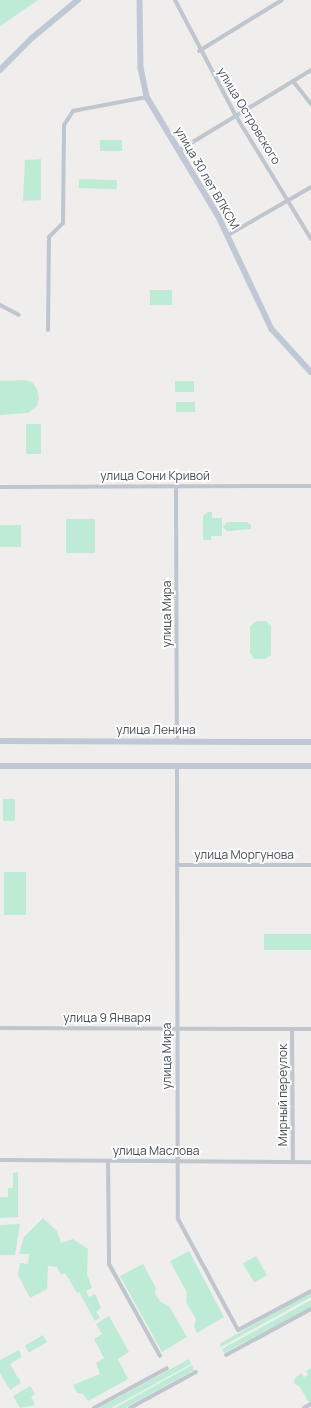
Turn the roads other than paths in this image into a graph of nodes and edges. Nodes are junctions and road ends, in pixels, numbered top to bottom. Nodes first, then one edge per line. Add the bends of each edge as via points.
1 (78, 0) edge
2 (140, 0) edge
3 (175, 0) edge
4 (282, 0) edge
5 (199, 51) junction
6 (0, 70) edge
7 (311, 70) edge
8 (293, 81) junction
9 (147, 97) junction
10 (311, 104) edge
11 (236, 116) junction
12 (178, 151) junction
13 (311, 187) edge
14 (287, 202) junction
15 (228, 235) junction
16 (311, 239) edge
17 (0, 305) edge
18 (19, 315) dead end
19 (48, 330) dead end
20 (311, 372) edge
21 (176, 486) junction
22 (311, 486) edge
23 (0, 487) edge
24 (0, 741) edge
25 (177, 741) junction
26 (311, 742) edge
27 (0, 766) edge
28 (177, 766) junction
29 (311, 766) edge
30 (177, 865) junction
31 (311, 865) edge
32 (0, 1028) edge
33 (177, 1028) junction
34 (292, 1029) junction
35 (311, 1029) edge
36 (0, 1160) edge
37 (108, 1161) junction
38 (177, 1161) junction
39 (293, 1162) junction
40 (311, 1162) edge
41 (311, 1291) edge
42 (311, 1309) edge
43 (226, 1355) dead end
44 (160, 1356) dead end
45 (167, 1368) dead end
46 (196, 1372) dead end
47 (311, 1404) edge
48 (94, 1408) edge
49 (130, 1408) edge
50 (304, 1408) edge

1 - 6 street via 32,38
2 - 9 street, улица 30 лет ВЛКСМ via 141,68
3 - 5 street, улица Островского
4 - 5 street
5 - 11 street, улица Островского
7 - 8 street
8 - 10 street
8 - 11 street
9 - 12 street, улица 30 лет ВЛКСМ
9 - 19 street via 73,111 64,125 63,223 49,237
11 - 12 street
11 - 14 street, улица Островского
12 - 15 street, улица 30 лет ВЛКСМ via 206,194
13 - 14 street
14 - 15 street
14 - 16 street, улица Островского
15 - 20 street, улица 30 лет ВЛКСМ via 272,329
17 - 18 street
21 - 22 street, улица Сони Кривой
21 - 23 street, улица Сони Кривой
21 - 25 street, улица Мира
24 - 25 street, улица Ленина
25 - 26 street, улица Ленина
27 - 28 street
28 - 29 street
28 - 30 street, улица Мира
30 - 31 street, улица Моргунова
30 - 33 street, улица Мира
32 - 33 street, улица 9 Января
33 - 34 street, улица 9 Января
33 - 38 street, улица Мира
34 - 35 street, улица 9 Января
34 - 39 street, Мирный переулок
36 - 37 street, улица Маслова
37 - 38 street, улица Маслова
37 - 44 street via 109,1264
38 - 39 street, улица Маслова
38 - 41 street, улица Мира via 178,1219 238,1330
39 - 40 street, улица Маслова
42 - 43 street
45 - 48 street
46 - 49 street
47 - 50 street

